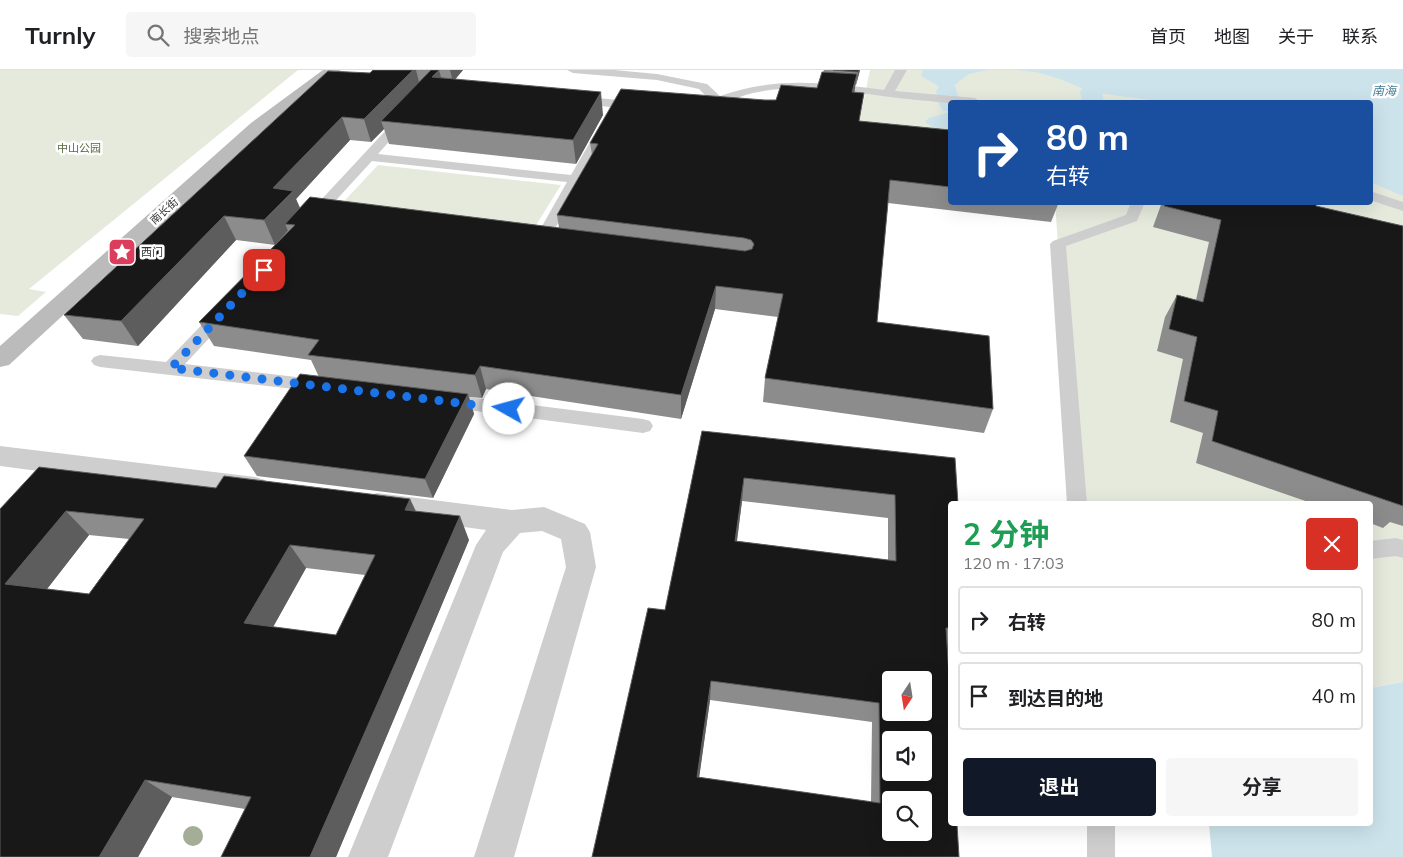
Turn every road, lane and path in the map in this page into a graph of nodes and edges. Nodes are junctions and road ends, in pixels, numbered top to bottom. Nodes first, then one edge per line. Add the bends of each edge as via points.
1 (573, 70) edge
2 (901, 70) edge
3 (659, 74) edge
4 (332, 76) edge
5 (888, 94) junction
6 (560, 98) edge
7 (952, 100) edge
8 (618, 104) junction
9 (414, 107) edge
10 (657, 107) edge
11 (713, 108) junction
12 (730, 113) edge
13 (369, 156) junction
14 (575, 179) junction
15 (1373, 195) edge
16 (1137, 205) edge
17 (1403, 207) edge
18 (316, 213) junction
19 (336, 216) edge
20 (303, 227) edge
21 (560, 245) edge
22 (231, 305) edge
23 (0, 359) edge
24 (100, 361) dead end
25 (171, 368) junction
26 (335, 388) edge
27 (422, 399) edge
28 (643, 426) dead end
29 (0, 456) edge
30 (67, 464) junction
31 (47, 486) edge
32 (275, 491) edge
33 (354, 501) edge
34 (1077, 501) edge
35 (512, 522) junction
36 (1403, 549) edge
37 (1373, 550) edge
38 (1102, 826) edge
39 (368, 857) edge
40 (494, 857) edge
41 (1101, 857) edge

1 - 3 lane
2 - 5 lane
3 - 11 lane via 703,86
4 - 23 street, 南长街 via 257,127
5 - 7 lane
5 - 11 lane via 815,86 754,89
6 - 8 lane
8 - 10 lane
8 - 14 lane
9 - 13 lane
11 - 12 lane
13 - 14 lane
13 - 18 lane
14 - 21 lane via 536,242
15 - 17 lane
16 - 34 lane via 1132,218 1058,244
18 - 19 lane
18 - 20 lane
22 - 25 lane
24 - 25 lane
25 - 26 lane
27 - 28 lane
29 - 30 street
30 - 31 street
30 - 32 street
33 - 35 street
35 - 39 street via 491,545
35 - 40 street via 544,518 575,532 581,567
36 - 37 lane
38 - 41 lane

